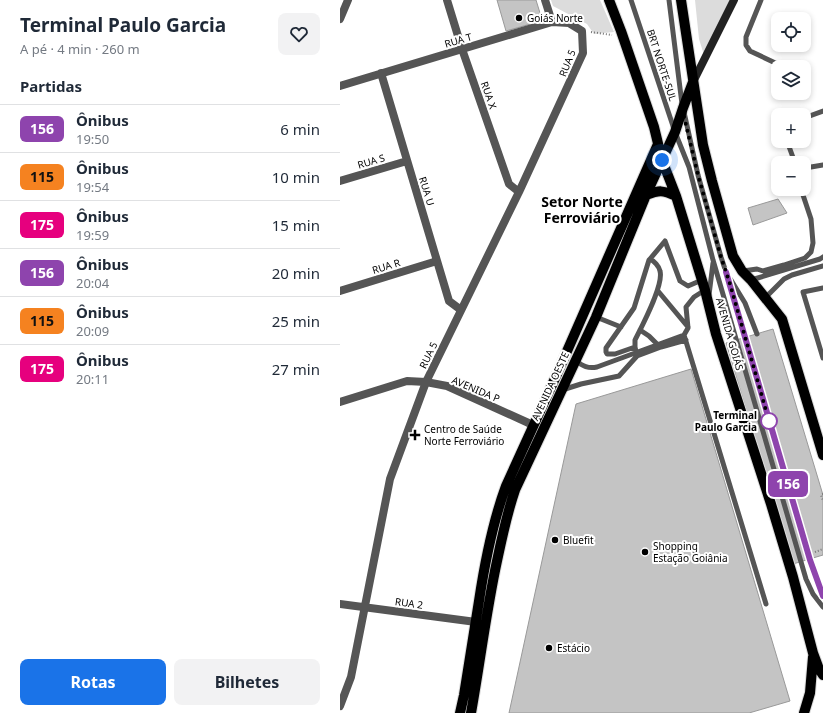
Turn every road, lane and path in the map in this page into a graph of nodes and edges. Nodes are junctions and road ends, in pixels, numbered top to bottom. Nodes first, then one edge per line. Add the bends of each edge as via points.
1 (348, 0) edge
2 (447, 0) edge
3 (545, 0) edge
4 (609, 0) edge
5 (631, 0) edge
6 (669, 0) edge
7 (681, 0) edge
8 (734, 0) edge
9 (761, 0) edge
10 (340, 18) edge
11 (552, 22) junction
12 (582, 31) junction
13 (623, 36) junction
14 (462, 49) junction
15 (771, 61) edge
16 (381, 73) junction
17 (693, 82) junction
18 (340, 86) edge
19 (682, 108) junction
20 (823, 111) edge
21 (811, 115) edge
22 (675, 132) junction
23 (658, 144) junction
24 (662, 160) junction
25 (407, 161) junction
26 (823, 165) edge
27 (811, 167) edge
28 (340, 181) edge
29 (519, 192) junction
30 (646, 195) junction
31 (676, 196) junction
32 (804, 196) edge
33 (823, 257) edge
34 (650, 259) junction
35 (713, 260) junction
36 (437, 261) junction
37 (823, 266) edge
38 (742, 271) junction
39 (726, 272) junction
40 (751, 280) junction
41 (703, 285) junction
42 (823, 288) edge
43 (340, 291) edge
44 (658, 291) junction
45 (766, 298) junction
46 (708, 302) junction
47 (461, 310) junction
48 (596, 317) junction
49 (621, 327) junction
50 (688, 328) junction
51 (640, 330) junction
52 (757, 334) dead end
53 (685, 337) junction
54 (659, 346) junction
55 (636, 352) junction
56 (823, 358) edge
57 (576, 361) junction
58 (426, 382) junction
59 (561, 390) junction
60 (340, 402) edge
61 (533, 425) junction
62 (823, 452) edge
63 (823, 494) edge
64 (823, 501) edge
65 (823, 596) edge
66 (340, 604) edge
67 (766, 604) dead end
68 (364, 607) junction
69 (823, 607) edge
70 (476, 622) junction
71 (813, 654) junction
72 (823, 675) edge
73 (340, 706) edge
74 (460, 713) edge
75 (470, 713) edge
76 (804, 713) edge

1 - 10 street
2 - 14 street, RUA X
3 - 11 street
4 - 13 main road, AVENIDA GOIÁS
5 - 22 lane, BRT NORTE-SUL
6 - 19 lane, BRT NORTE-SUL
7 - 17 main road
8 - 17 main road
9 - 15 lane via 746,37 746,45 750,52
11 - 12 street, RUA T via 569,23
11 - 14 street, RUA T
12 - 13 path
12 - 29 street, RUA 5 via 583,53
13 - 23 main road, AVENIDA GOIÁS
14 - 16 street, RUA T
14 - 29 street, RUA X via 509,184
16 - 18 street, RUA T
16 - 25 street, RUA U
17 - 19 main road, AVENIDA OESTE
17 - 38 main road via 703,145 712,181 733,256
19 - 22 main road, AVENIDA OESTE
19 - 39 lane, BRT NORTE-SUL
20 - 21 lane
22 - 24 main road, AVENIDA OESTE
22 - 35 lane, BRT NORTE-SUL via 689,167
23 - 24 main road, AVENIDA GOIÁS
23 - 61 main road, AVENIDA OESTE
24 - 30 main road, AVENIDA OESTE
24 - 31 main road, AVENIDA GOIÁS
25 - 28 street, RUA S
25 - 36 street, RUA U
26 - 27 lane
29 - 47 street, RUA 5
30 - 31 main road via 665,191
30 - 48 main road, AVENIDA OESTE
31 - 41 main road, AVENIDA GOIÁS
32 - 38 lane via 811,219 811,252 805,258 763,271
33 - 40 lane
34 - 41 lane via 665,241 680,281 688,286
34 - 44 lane via 660,271
34 - 49 lane via 634,308
35 - 46 lane
35 - 69 lane, BRT NORTE-SUL via 806,579
36 - 43 street, RUA R
36 - 47 street, RUA U via 449,301
37 - 45 lane via 784,279
38 - 40 main road
39 - 52 lane via 745,303
39 - 65 lane via 810,560
40 - 45 main road
41 - 46 main road, AVENIDA GOIÁS
41 - 50 lane via 686,307
42 - 56 lane via 803,292
44 - 50 lane
44 - 51 lane
45 - 62 main road via 782,319
46 - 71 main road, AVENIDA GOIÁS via 788,560
47 - 58 street, RUA 5
48 - 49 lane
48 - 57 main road, AVENIDA OESTE
49 - 55 lane via 606,348 607,354
50 - 53 lane
51 - 54 lane
51 - 55 lane via 636,340
53 - 54 lane
53 - 67 lane
54 - 55 lane
55 - 57 lane via 592,368
55 - 59 lane via 619,376
57 - 59 main road, AVENIDA OESTE
58 - 60 street, AVENIDA P via 407,381
58 - 61 street, AVENIDA P via 447,386
58 - 68 street, RUA 5 via 390,479
59 - 75 main road, AVENIDA OESTE via 509,507 493,580
61 - 70 main road, AVENIDA OESTE via 499,505
63 - 64 path
66 - 68 street, RUA 2
68 - 70 street, RUA 2
68 - 73 street, RUA 5 via 351,677
70 - 74 main road, AVENIDA OESTE
71 - 72 main road, AVENIDA GOIÁS
71 - 76 main road via 810,693

